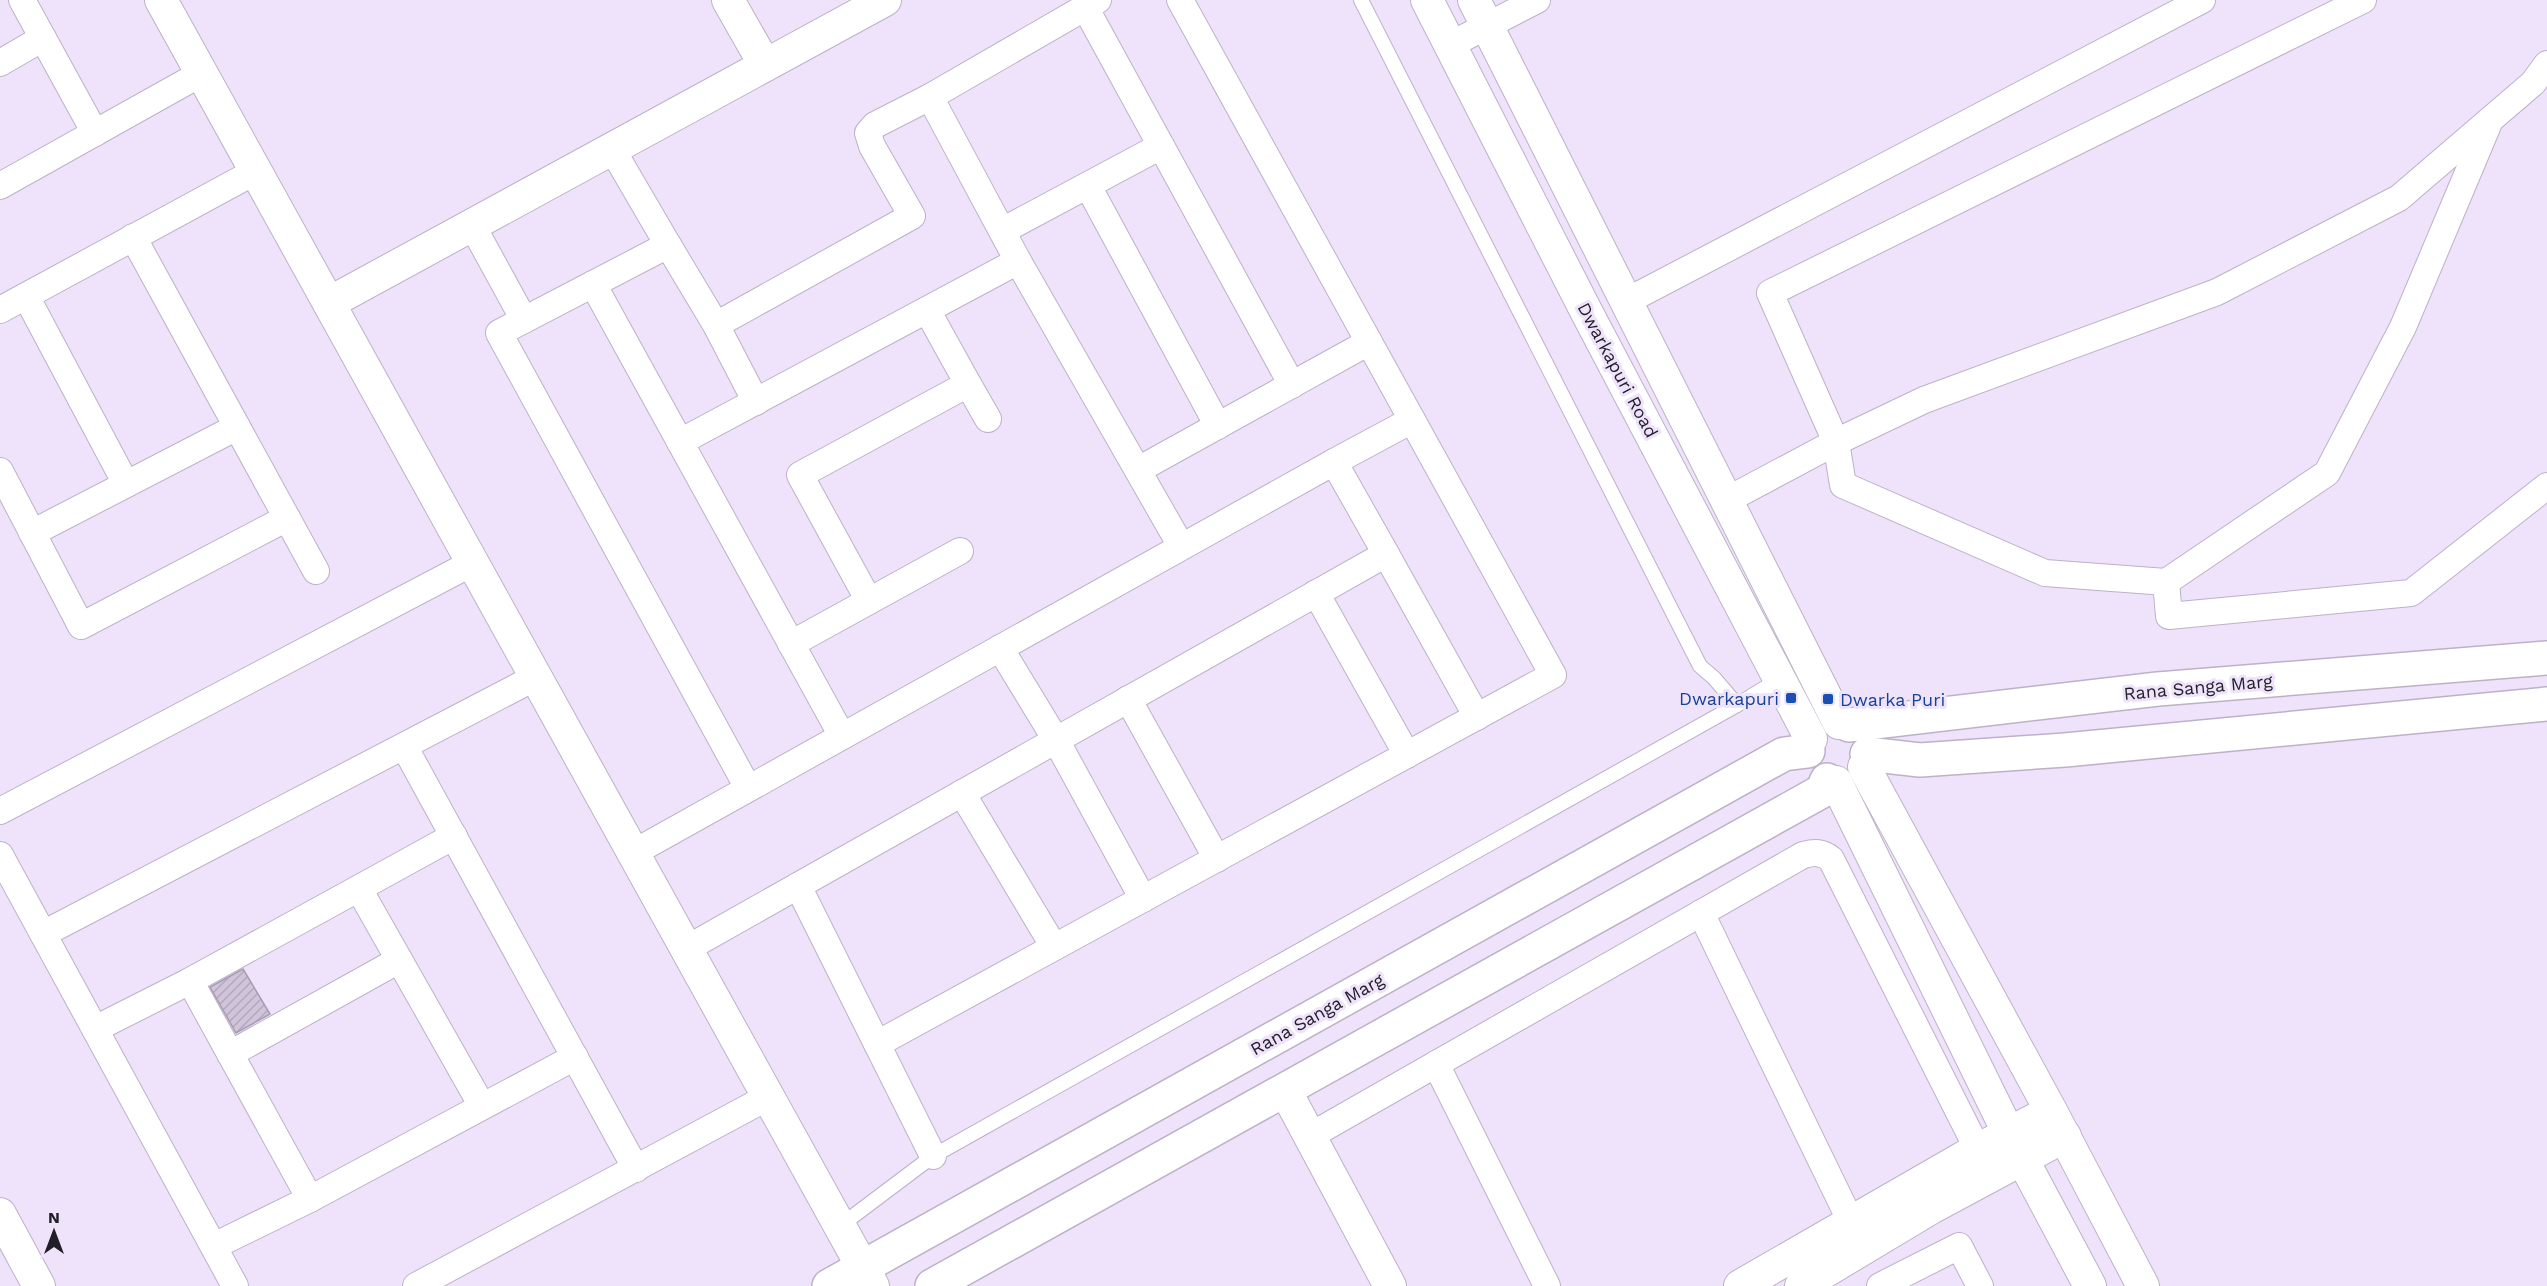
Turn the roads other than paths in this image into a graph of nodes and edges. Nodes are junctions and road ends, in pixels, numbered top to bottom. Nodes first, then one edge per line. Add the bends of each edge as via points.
1 (22, 0) edge
2 (161, 0) edge
3 (728, 0) edge
4 (883, 0) edge
5 (1180, 0) edge
6 (1361, 0) edge
7 (1427, 0) edge
8 (1537, 0) edge
9 (2202, 0) edge
10 (2363, 0) edge
11 (1092, 4) edge
12 (1480, 13) edge
13 (43, 38) junction
14 (1450, 45) junction
15 (0, 63) edge
16 (2547, 64) edge
17 (765, 65) junction
18 (201, 73) junction
19 (930, 97) junction
20 (2489, 121) junction
21 (95, 133) junction
22 (1161, 146) junction
23 (612, 149) junction
24 (256, 171) junction
25 (0, 186) edge
26 (1088, 186) junction
27 (472, 225) junction
28 (1002, 231) junction
29 (133, 237) junction
30 (668, 245) junction
31 (1018, 261) junction
32 (593, 284) junction
33 (26, 296) junction
34 (1627, 301) junction
35 (329, 303) junction
36 (0, 310) edge
37 (927, 310) junction
38 (524, 320) junction
39 (716, 325) junction
40 (1370, 342) junction
41 (968, 384) junction
42 (1292, 385) junction
43 (756, 402) junction
44 (988, 419) dead end
45 (1412, 420) junction
46 (1218, 426) junction
47 (237, 427) junction
48 (680, 442) junction
49 (1836, 442) junction
50 (1334, 462) junction
51 (1138, 470) junction
52 (0, 471) edge
53 (126, 484) junction
54 (2547, 486) edge
55 (1727, 500) junction
56 (286, 518) junction
57 (32, 533) junction
58 (1181, 546) junction
59 (960, 551) dead end
60 (1386, 554) junction
61 (472, 563) junction
62 (316, 571) dead end
63 (2166, 582) junction
64 (1316, 593) junction
65 (869, 601) junction
66 (792, 644) junction
67 (1000, 648) junction
68 (2547, 658) edge
69 (536, 677) junction
70 (1781, 678) junction
71 (1128, 699) junction
72 (2547, 704) edge
73 (1737, 705) junction
74 (1477, 717) junction
75 (1827, 735) junction
76 (842, 736) junction
77 (1056, 740) junction
78 (405, 746) junction
79 (1407, 755) junction
80 (1848, 771) junction
81 (748, 788) junction
82 (962, 793) junction
83 (0, 811) edge
84 (454, 836) junction
85 (633, 853) junction
86 (0, 855) edge
87 (1217, 859) junction
88 (798, 886) junction
89 (359, 888) junction
90 (1143, 899) junction
91 (1701, 913) junction
92 (43, 934) junction
93 (1054, 947) junction
94 (686, 949) junction
95 (399, 960) junction
96 (190, 981) junction
97 (95, 1029) junction
98 (878, 1044) junction
99 (230, 1054) junction
100 (575, 1057) junction
101 (1436, 1064) junction
102 (1285, 1090) junction
103 (768, 1097) junction
104 (482, 1106) junction
105 (2058, 1124) junction
106 (1310, 1136) junction
107 (2016, 1147) junction
108 (1978, 1150) junction
109 (933, 1156) junction
110 (636, 1169) junction
111 (310, 1198) junction
112 (0, 1214) edge
113 (1851, 1222) junction
114 (840, 1226) junction
115 (214, 1246) junction
116 (868, 1277) edge
117 (39, 1286) edge
118 (235, 1286) edge
119 (416, 1286) edge
120 (829, 1286) edge
121 (933, 1286) edge
122 (1390, 1286) edge
123 (1547, 1286) edge
124 (1740, 1286) edge
125 (1801, 1286) edge
126 (1880, 1286) edge
127 (1980, 1286) edge
128 (2091, 1286) edge
129 (2143, 1286) edge

1 - 13 street
2 - 18 street
3 - 17 street
4 - 17 street
5 - 40 street
6 - 73 lane via 1700,666
7 - 14 street, Dwarkapuri Road
8 - 12 street
9 - 34 street
10 - 49 street via 1770,293
11 - 19 street
11 - 22 street
12 - 14 street
12 - 34 street, Dwarkapuri Road
13 - 15 street
13 - 21 street
14 - 70 street, Dwarkapuri Road
16 - 20 street via 2533,83
17 - 23 street
18 - 21 street
18 - 24 street
19 - 28 street
19 - 39 street via 875,125 868,133 912,216
20 - 49 street via 2399,198 2217,292 1924,400
20 - 63 street via 2403,327 2328,473
21 - 25 street
22 - 26 street
22 - 42 street
23 - 27 street
23 - 30 street
24 - 29 street
24 - 35 street
26 - 28 street
26 - 46 street
27 - 35 street
27 - 38 street
28 - 31 street
29 - 33 street
29 - 47 street
30 - 32 street
30 - 39 street
31 - 37 street
31 - 51 street
32 - 38 street
32 - 48 street
33 - 36 street
33 - 53 street
34 - 55 street, Dwarkapuri Road
35 - 61 street
37 - 41 street
37 - 43 street
38 - 81 street via 499,333
39 - 43 street
40 - 42 street
40 - 45 street
41 - 44 street
41 - 65 street via 800,474
42 - 46 street
43 - 48 street
45 - 50 street
45 - 74 street via 1554,675
46 - 51 street
47 - 53 street
47 - 56 street
48 - 66 street
49 - 55 street
49 - 63 street via 1843,485 2045,573
50 - 58 street
50 - 60 street
51 - 58 street
52 - 57 street
53 - 57 street
54 - 63 street via 2411,593 2169,616
55 - 75 street, Dwarkapuri Road
56 - 57 street via 81,626
56 - 62 street
58 - 67 street
59 - 65 street
60 - 64 street
60 - 74 street
61 - 69 street
61 - 83 street
64 - 71 street
64 - 79 street
65 - 66 street
66 - 76 street
67 - 76 street
67 - 77 street
68 - 75 main road, Rana Sanga Marg via 2158,689
69 - 78 street
69 - 85 street
70 - 73 lane
70 - 75 street, Dwarkapuri Road
71 - 77 street
71 - 87 street
72 - 80 main road via 1920,760
73 - 109 lane
74 - 79 street
75 - 80 main road via 1813,768
75 - 80 main road via 1863,737
75 - 116 main road, Rana Sanga Marg via 1784,754
76 - 81 street
77 - 82 street
77 - 90 street
78 - 84 street
78 - 92 street
79 - 87 street
80 - 102 main road via 1822,791
80 - 105 street
80 - 107 street
81 - 85 street
82 - 88 street
82 - 93 street
84 - 89 street
84 - 100 street
85 - 94 street
86 - 92 street
87 - 90 street
88 - 94 street
88 - 98 street
89 - 95 street
89 - 96 street
90 - 93 street
91 - 101 street
91 - 108 street via 1803,855 1824,854 1831,859
91 - 113 street
92 - 97 street
93 - 98 street
94 - 103 street
95 - 99 street
95 - 104 street
96 - 97 street
96 - 99 street
97 - 115 street
98 - 109 street
99 - 111 street
100 - 104 street
100 - 110 street
101 - 106 street
101 - 123 street
102 - 106 street
102 - 121 main road
103 - 110 street
103 - 114 street
104 - 111 street
105 - 107 street
105 - 129 street
106 - 122 street
107 - 108 street
107 - 125 street via 1931,1208
107 - 128 street
108 - 113 street
109 - 114 lane
110 - 119 street
111 - 115 street
112 - 117 street
113 - 124 street
114 - 116 street
115 - 118 street
116 - 120 main road, Rana Sanga Marg
126 - 127 street via 1959,1246

